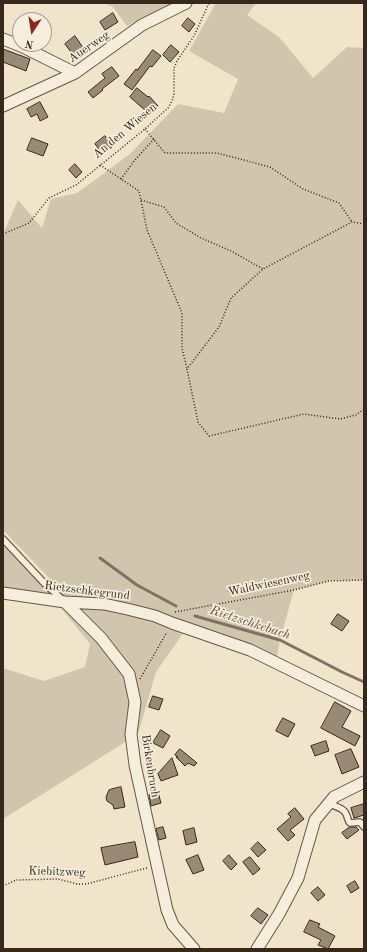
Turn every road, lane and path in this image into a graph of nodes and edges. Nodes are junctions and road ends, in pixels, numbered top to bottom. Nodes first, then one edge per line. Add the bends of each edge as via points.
1 (186, 3) edge
2 (209, 3) edge
3 (3, 39) edge
4 (74, 73) junction
5 (3, 106) edge
6 (145, 128) junction
7 (154, 139) junction
8 (100, 165) junction
9 (121, 179) junction
10 (141, 200) junction
11 (352, 222) junction
12 (364, 224) edge
13 (3, 234) edge
14 (263, 269) junction
15 (187, 369) junction
16 (364, 409) edge
17 (3, 539) edge
18 (364, 580) edge
19 (3, 593) edge
20 (65, 602) junction
21 (155, 616) junction
22 (172, 624) junction
23 (134, 692) junction
24 (364, 706) edge
25 (364, 782) edge
26 (329, 804) junction
27 (364, 827) edge
28 (157, 866) junction
29 (3, 886) edge
30 (194, 949) edge
31 (257, 949) edge

1 - 4 street, Auerweg via 142,25
2 - 6 path, An den Wiesen via 194,36 174,68 172,101 168,108
3 - 4 street
4 - 5 street, Auerweg
6 - 7 path
6 - 8 path, An den Wiesen
7 - 9 path
7 - 11 path via 165,153 217,153 270,167 303,189 339,204
8 - 9 path
8 - 13 path, An den Wiesen via 76,185 49,198 29,223
9 - 10 path via 139,191
10 - 14 path via 164,207 176,224
10 - 15 path via 147,230 182,313 182,348
11 - 12 path
11 - 14 path
14 - 15 path via 231,298 219,327
15 - 16 path via 198,422 209,436 304,414 340,419 356,415
17 - 20 lane
18 - 21 path, Waldwiesenweg via 329,581
19 - 20 street, Rietzschkegrund
20 - 21 street, Rietzschkegrund via 104,604
20 - 23 street, Birkenbruch via 117,658 129,674
21 - 22 street, Rietzschkegrund
22 - 23 path
22 - 24 street, Rietzschkegrund via 250,650
23 - 28 street, Birkenbruch via 131,734 135,765
25 - 26 street via 334,798
26 - 27 lane via 343,810 350,823 360,822
26 - 31 street via 315,820 298,878 280,914
28 - 29 path, Kiebitzweg via 86,884 58,879 16,880
28 - 30 street, Birkenbruch via 167,910 173,924

